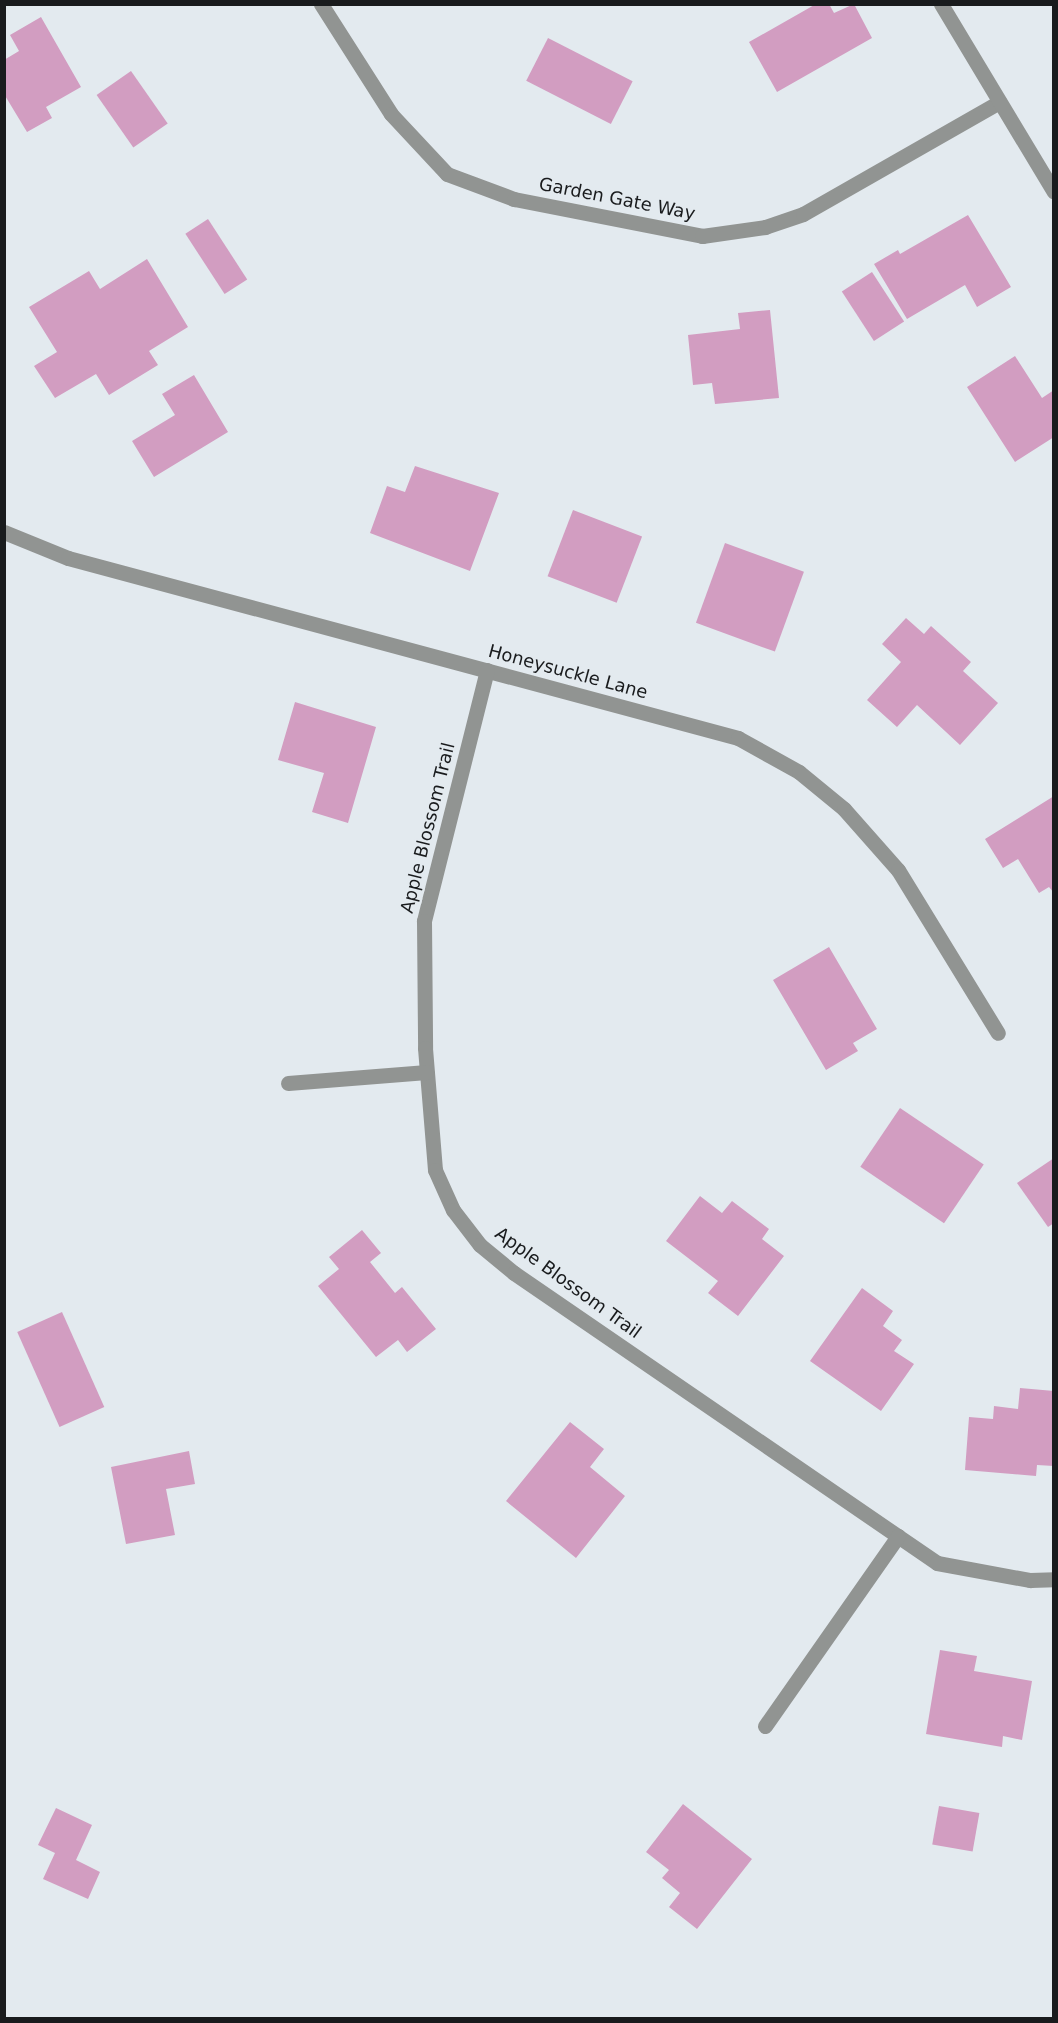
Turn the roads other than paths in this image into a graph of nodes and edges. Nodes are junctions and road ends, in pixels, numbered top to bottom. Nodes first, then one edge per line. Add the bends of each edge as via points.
1 (321, 4) edge
2 (941, 4) edge
3 (999, 102) junction
4 (1053, 192) edge
5 (4, 532) edge
6 (487, 670) junction
7 (998, 1033) dead end
8 (427, 1072) junction
9 (288, 1083) dead end
10 (898, 1536) junction
11 (1053, 1579) edge
12 (765, 1726) dead end

1 - 3 street, Garden Gate Way via 391,114 447,174 514,199 702,236 765,227 802,214
2 - 3 street
3 - 4 street
5 - 6 street, Honeysuckle Lane via 68,558
6 - 7 street, Honeysuckle Lane via 738,738 799,772 844,809 898,870
6 - 8 street, Apple Blossom Trail via 424,921
8 - 9 street
8 - 10 street, Apple Blossom Trail via 435,1170 453,1209 480,1245 514,1273
10 - 11 street, Apple Blossom Trail via 937,1563 1030,1580
10 - 12 street

